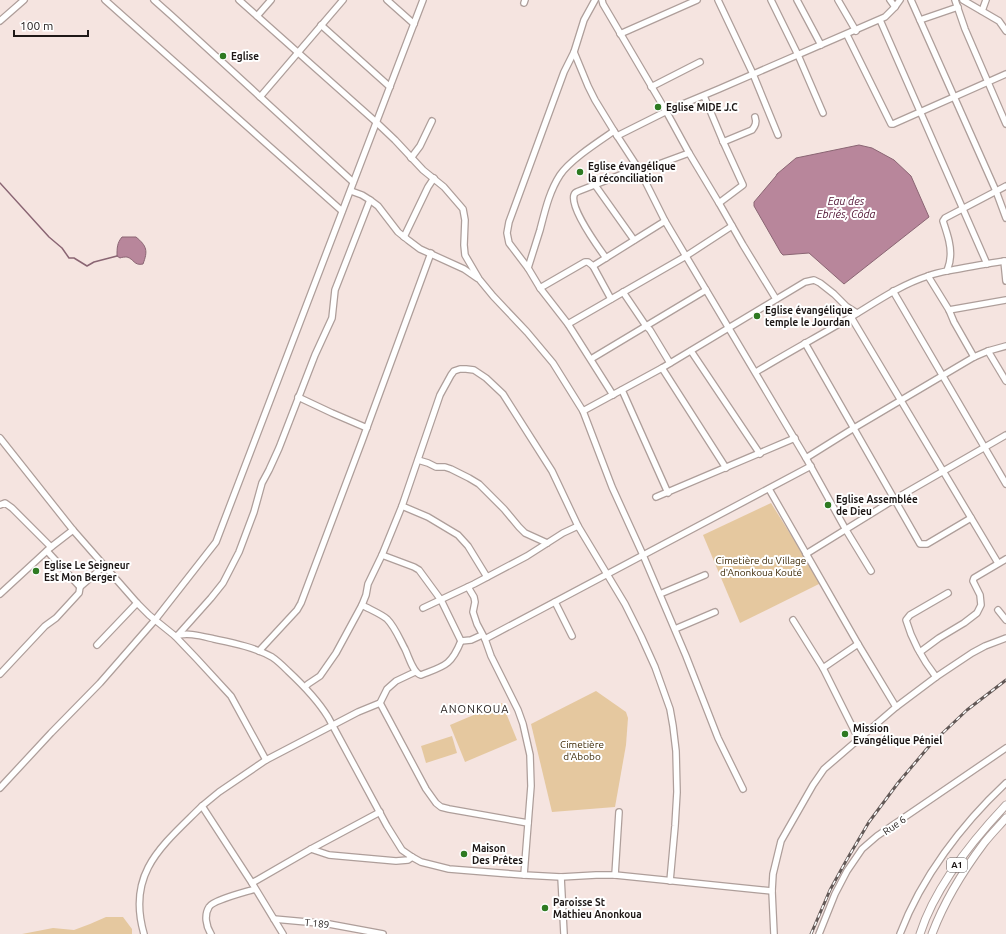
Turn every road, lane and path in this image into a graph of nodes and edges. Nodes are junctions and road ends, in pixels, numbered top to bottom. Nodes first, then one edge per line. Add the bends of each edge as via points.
1 (24, 0) edge
2 (105, 0) edge
3 (154, 0) edge
4 (239, 0) edge
5 (271, 0) edge
6 (343, 0) edge
7 (387, 0) edge
8 (423, 0) edge
9 (595, 0) edge
10 (602, 0) edge
11 (697, 0) edge
12 (718, 0) edge
13 (772, 0) edge
14 (797, 0) edge
15 (838, 0) edge
16 (890, 0) edge
17 (900, 0) edge
18 (910, 0) edge
19 (955, 0) edge
20 (963, 0) edge
21 (986, 0) edge
22 (895, 7) junction
23 (958, 7) junction
24 (982, 11) junction
25 (257, 16) junction
26 (880, 20) junction
27 (920, 20) junction
28 (0, 21) edge
29 (414, 24) junction
30 (321, 25) junction
31 (856, 31) junction
32 (1006, 31) edge
33 (620, 34) junction
34 (847, 35) junction
35 (821, 45) junction
36 (574, 52) junction
37 (298, 53) junction
38 (798, 55) junction
39 (700, 62) dead end
40 (753, 74) junction
41 (1006, 74) edge
42 (988, 82) junction
43 (390, 87) junction
44 (651, 87) junction
45 (704, 96) junction
46 (260, 97) junction
47 (954, 98) junction
48 (666, 111) junction
49 (921, 112) junction
50 (823, 113) dead end
51 (755, 117) dead end
52 (432, 121) dead end
53 (376, 122) junction
54 (1006, 124) edge
55 (616, 134) junction
56 (778, 135) dead end
57 (723, 142) junction
58 (689, 153) junction
59 (412, 158) junction
60 (639, 169) junction
61 (434, 178) junction
62 (353, 182) junction
63 (595, 185) junction
64 (1006, 186) edge
65 (351, 191) junction
66 (996, 191) junction
67 (370, 200) junction
68 (719, 203) junction
69 (963, 208) junction
70 (342, 211) junction
71 (1006, 218) edge
72 (665, 221) junction
73 (732, 226) junction
74 (404, 237) junction
75 (634, 240) junction
76 (431, 253) junction
77 (686, 256) junction
78 (606, 258) junction
79 (1005, 261) edge
80 (987, 264) junction
81 (593, 266) junction
82 (528, 268) junction
83 (947, 271) junction
84 (928, 276) junction
85 (479, 279) junction
86 (1006, 281) edge
87 (540, 288) junction
88 (706, 290) junction
89 (623, 292) junction
90 (893, 292) junction
91 (611, 299) junction
92 (776, 299) junction
93 (1006, 300) edge
94 (949, 310) junction
95 (854, 315) junction
96 (568, 324) junction
97 (646, 326) junction
98 (729, 328) junction
99 (805, 343) junction
100 (1006, 346) edge
101 (691, 350) junction
102 (988, 351) junction
103 (974, 357) junction
104 (591, 359) junction
105 (670, 363) junction
106 (662, 368) junction
107 (756, 372) junction
108 (942, 376) junction
109 (1006, 381) edge
110 (622, 390) junction
111 (613, 395) junction
112 (298, 397) junction
113 (901, 400) junction
114 (583, 411) junction
115 (367, 428) junction
116 (854, 428) junction
117 (1006, 435) edge
118 (0, 438) edge
119 (795, 438) junction
120 (985, 447) junction
121 (760, 454) junction
122 (806, 458) junction
123 (418, 460) junction
124 (811, 466) junction
125 (726, 468) junction
126 (943, 471) junction
127 (1006, 484) edge
128 (769, 489) junction
129 (668, 493) junction
130 (656, 497) dead end
131 (895, 499) junction
132 (0, 505) edge
133 (402, 506) junction
134 (971, 518) junction
135 (578, 526) junction
136 (73, 530) junction
137 (846, 530) junction
138 (548, 543) junction
139 (49, 549) junction
140 (806, 554) junction
141 (382, 555) junction
142 (643, 555) junction
143 (1005, 560) edge
144 (998, 563) junction
145 (104, 566) junction
146 (871, 571) dead end
147 (607, 574) junction
148 (705, 575) dead end
149 (487, 577) junction
150 (80, 587) junction
151 (468, 587) junction
152 (948, 593) dead end
153 (0, 594) edge
154 (660, 594) junction
155 (441, 600) junction
156 (556, 602) junction
157 (137, 603) junction
158 (362, 605) junction
159 (423, 608) dead end
160 (998, 610) dead end
161 (715, 612) dead end
162 (155, 620) junction
163 (793, 620) dead end
164 (1006, 620) edge
165 (675, 629) junction
166 (176, 636) junction
167 (572, 636) dead end
168 (483, 637) junction
169 (1006, 638) edge
170 (461, 641) junction
171 (858, 644) junction
172 (97, 645) dead end
173 (259, 651) junction
174 (920, 652) junction
175 (823, 668) junction
176 (415, 672) junction
177 (0, 674) edge
178 (936, 677) junction
179 (305, 687) junction
180 (380, 703) junction
181 (896, 707) junction
182 (333, 725) junction
183 (859, 740) junction
184 (1006, 748) edge
185 (266, 760) junction
186 (1006, 783) edge
187 (0, 788) edge
188 (743, 788) dead end
189 (1006, 805) edge
190 (202, 806) junction
191 (380, 812) junction
192 (619, 812) dead end
193 (1006, 818) edge
194 (528, 823) junction
195 (311, 848) junction
196 (412, 857) junction
197 (524, 875) junction
198 (615, 875) junction
199 (561, 877) junction
200 (670, 881) junction
201 (252, 883) junction
202 (255, 889) junction
203 (772, 891) junction
204 (274, 919) junction
205 (144, 934) edge
206 (211, 934) edge
207 (283, 934) edge
208 (383, 934) edge
209 (564, 934) edge
210 (774, 934) edge
211 (819, 934) edge
212 (900, 934) edge
213 (920, 934) edge
214 (932, 934) edge

1 - 28 street
2 - 70 street
3 - 46 street
4 - 25 street
5 - 25 street
6 - 30 street
7 - 29 street
8 - 29 street
9 - 36 street via 584,20
10 - 33 street
11 - 33 street
12 - 40 street
13 - 38 street
14 - 35 street
15 - 31 street
16 - 22 street
17 - 22 street
18 - 27 street
19 - 23 street
20 - 24 street
21 - 24 street
22 - 26 street
23 - 27 street
23 - 42 street
24 - 32 street via 998,21
25 - 37 street
26 - 31 street
26 - 49 street
27 - 47 street
29 - 43 street
30 - 37 street
30 - 43 street
31 - 34 street
33 - 44 street
34 - 35 street
34 - 49 street via 891,124
35 - 38 street
36 - 55 street via 588,86
36 - 82 street via 564,72 509,222 508,243
37 - 46 street
37 - 53 street
38 - 40 street
38 - 50 street
39 - 44 street
40 - 45 street
40 - 56 street
41 - 42 street
42 - 47 street
42 - 54 street
43 - 53 street
44 - 48 street
45 - 48 street
45 - 57 street
46 - 62 street
47 - 49 street
47 - 66 street
48 - 55 street
48 - 58 street
49 - 69 street
51 - 57 street via 755,127 752,130
52 - 59 street
53 - 59 street
53 - 62 street
55 - 60 street
55 - 82 street via 580,156 560,175 549,197
57 - 68 street via 743,185
58 - 60 street
58 - 68 street
59 - 61 street
60 - 63 street
60 - 72 street
61 - 74 street
61 - 85 street via 463,209 465,255
62 - 65 street
63 - 75 street
63 - 78 street via 576,192 574,202 590,235
64 - 66 street
65 - 67 street
65 - 70 street
66 - 69 street
66 - 71 street
67 - 74 street
67 - 112 street via 335,290 332,318
68 - 73 street
69 - 80 street
69 - 83 street via 943,221 950,251
70 - 162 street via 216,542
72 - 75 street
72 - 77 street
73 - 77 street
73 - 92 street
74 - 76 street via 420,249
75 - 78 street
76 - 85 street
76 - 115 street
77 - 88 street
77 - 89 street
78 - 81 street
79 - 80 street
79 - 86 street
80 - 83 street
81 - 87 street via 585,262
81 - 91 street
82 - 87 street
83 - 84 street
84 - 90 street
84 - 94 street
85 - 114 street via 553,363
87 - 96 street
88 - 97 street
88 - 98 street
89 - 91 street
89 - 97 street
90 - 95 street
90 - 108 street
91 - 96 street
92 - 95 street via 805,282 814,280 827,288
92 - 98 street
93 - 94 street
94 - 103 street
95 - 99 street
95 - 113 street
96 - 104 street
97 - 104 street
97 - 105 street
98 - 101 street
98 - 107 street
99 - 107 street
99 - 116 street
100 - 102 street
101 - 105 street
101 - 121 street
102 - 103 street
102 - 109 street
103 - 108 street
104 - 111 street
105 - 106 street
106 - 110 street
106 - 125 street
107 - 119 street
108 - 113 street
108 - 120 street
110 - 111 street
110 - 129 street
111 - 114 street
112 - 115 street
112 - 166 street via 270,470 262,483 239,552 223,583
113 - 116 street
113 - 126 street
114 - 142 street via 612,487
115 - 173 street via 302,603
116 - 122 street
116 - 131 street
117 - 120 street
118 - 136 street
119 - 121 street
119 - 122 street
120 - 126 street
120 - 127 street
121 - 125 street
122 - 124 street
123 - 133 street
123 - 135 street via 440,395 449,379 454,371 466,368 474,370 504,394 552,471
123 - 138 street via 436,467 451,469 479,484 519,528
124 - 128 street
124 - 137 street
125 - 129 street
126 - 131 street
126 - 134 street
128 - 140 street
128 - 142 street
129 - 130 street
131 - 134 street via 920,544 927,544
131 - 137 street
132 - 139 street via 5,503 12,508
133 - 141 street
133 - 149 street via 428,517 458,535
134 - 144 street
135 - 138 street
135 - 147 street
136 - 139 street
136 - 145 street
137 - 140 street
137 - 146 street
138 - 149 street
139 - 150 street
139 - 153 street
140 - 171 street
141 - 155 street via 419,570
141 - 158 street via 368,584
142 - 147 street
142 - 154 street
143 - 144 street
144 - 174 street via 974,578 981,605 977,613
145 - 150 street
145 - 157 street
147 - 156 street
147 - 200 street via 648,650 670,709 676,751 677,792
148 - 154 street
149 - 151 street
150 - 177 street via 79,593
151 - 155 street
151 - 168 street via 474,597 473,612
152 - 174 street via 910,615 906,620
154 - 165 street
155 - 159 street
155 - 170 street
156 - 167 street
156 - 168 street
157 - 162 street
157 - 172 street
158 - 176 street via 386,619
158 - 179 street via 336,653 320,676
160 - 164 street
161 - 165 street
162 - 166 street
162 - 187 street
163 - 175 street
165 - 188 street via 718,738
166 - 173 street via 189,634
166 - 185 street via 230,696
168 - 170 street
168 - 194 street via 523,724 531,765
169 - 178 street via 972,652
170 - 176 street via 449,663 421,676
171 - 175 street
171 - 181 street
173 - 179 street via 278,662
174 - 178 street
175 - 183 street
176 - 180 street via 396,681 387,689
178 - 181 street
179 - 182 street
180 - 182 street
180 - 194 street via 436,803 449,809
181 - 183 street
182 - 185 street
182 - 191 street
183 - 203 street via 824,769 788,828 776,857
184 - 211 street, Rue 6 via 877,836 862,849 841,882
185 - 190 street via 218,792
186 - 212 street via 945,851 906,916
189 - 213 main road, A1 via 965,852 942,887
190 - 201 street
190 - 205 street via 165,843 151,862 142,882 139,899 140,923
191 - 195 street
191 - 196 street via 402,850
192 - 198 street
193 - 214 main road, A1 via 984,843 964,872 941,912
194 - 197 street
195 - 196 street via 329,855 396,861
195 - 201 street
196 - 197 street via 449,869
197 - 199 street
198 - 199 street
198 - 200 street
199 - 209 street
200 - 203 street
201 - 202 street
202 - 204 street
202 - 206 street via 215,902 209,907 206,923
203 - 210 street
204 - 207 street
204 - 208 street, T 189 via 329,924

